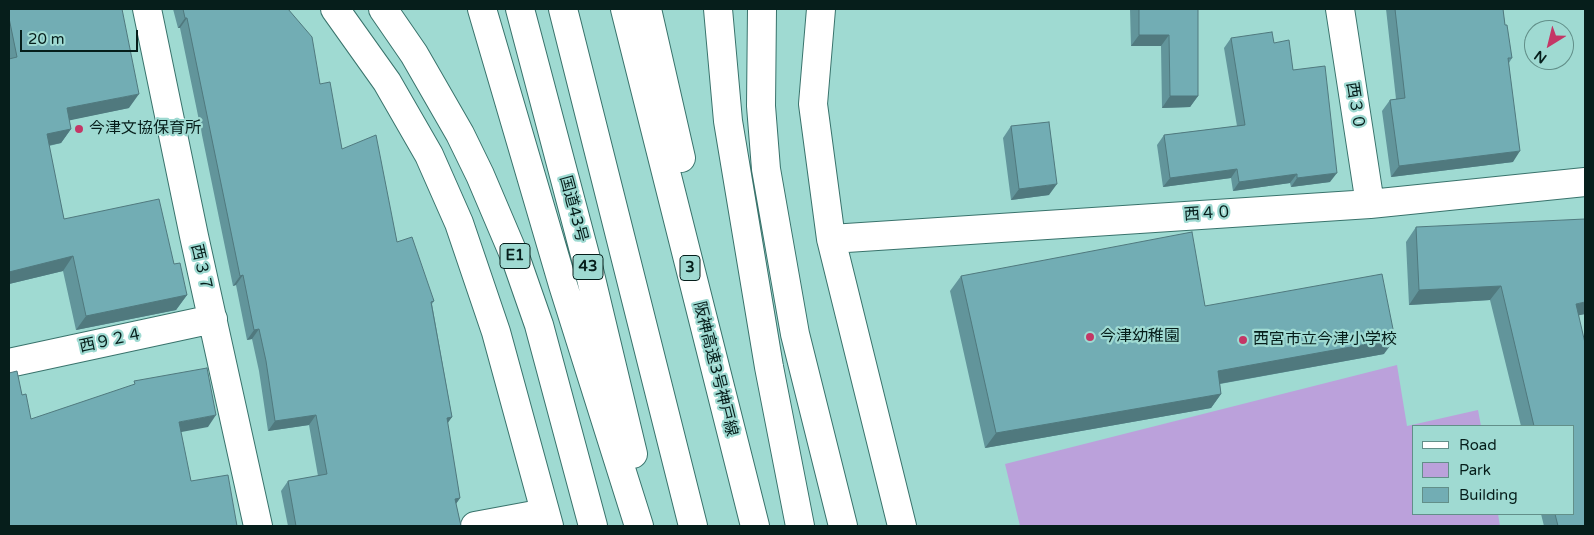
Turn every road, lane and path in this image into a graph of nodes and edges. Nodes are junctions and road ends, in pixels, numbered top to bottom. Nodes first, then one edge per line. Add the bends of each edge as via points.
1 (147, 9) edge
2 (335, 9) edge
3 (383, 9) edge
4 (482, 9) edge
5 (520, 9) edge
6 (563, 9) edge
7 (625, 9) edge
8 (648, 9) edge
9 (718, 9) edge
10 (762, 9) edge
11 (821, 9) edge
12 (1340, 9) edge
13 (1585, 182) edge
14 (1370, 204) junction
15 (831, 239) junction
16 (213, 319) junction
17 (9, 363) edge
18 (547, 520) edge
19 (258, 526) edge
20 (475, 526) edge
21 (593, 526) edge
22 (639, 526) edge
23 (650, 526) edge
24 (693, 526) edge
25 (755, 526) edge
26 (768, 526) edge
27 (800, 526) edge
28 (843, 526) edge
29 (902, 526) edge

1 - 16 main road, 西３７
2 - 18 main road via 391,90 428,155 459,223 496,332
3 - 21 main road, E1 via 441,99 480,175 518,262 539,325
4 - 22 main road, E1 via 563,285
5 - 23 main road, 国道43号 / 43 via 589,270
6 - 24 main road
7 - 25 main road, 阪神高速3号神戸線 / 3
8 - 26 main road
9 - 27 main road via 728,120 769,367
10 - 28 main road via 761,106 766,169 795,334
11 - 15 main road via 813,104
12 - 14 main road, 西３０
13 - 14 main road, 西４０
14 - 15 main road, 西４０
15 - 29 main road
16 - 17 main road, 西９２４
16 - 19 main road, 西３７
18 - 20 main road

